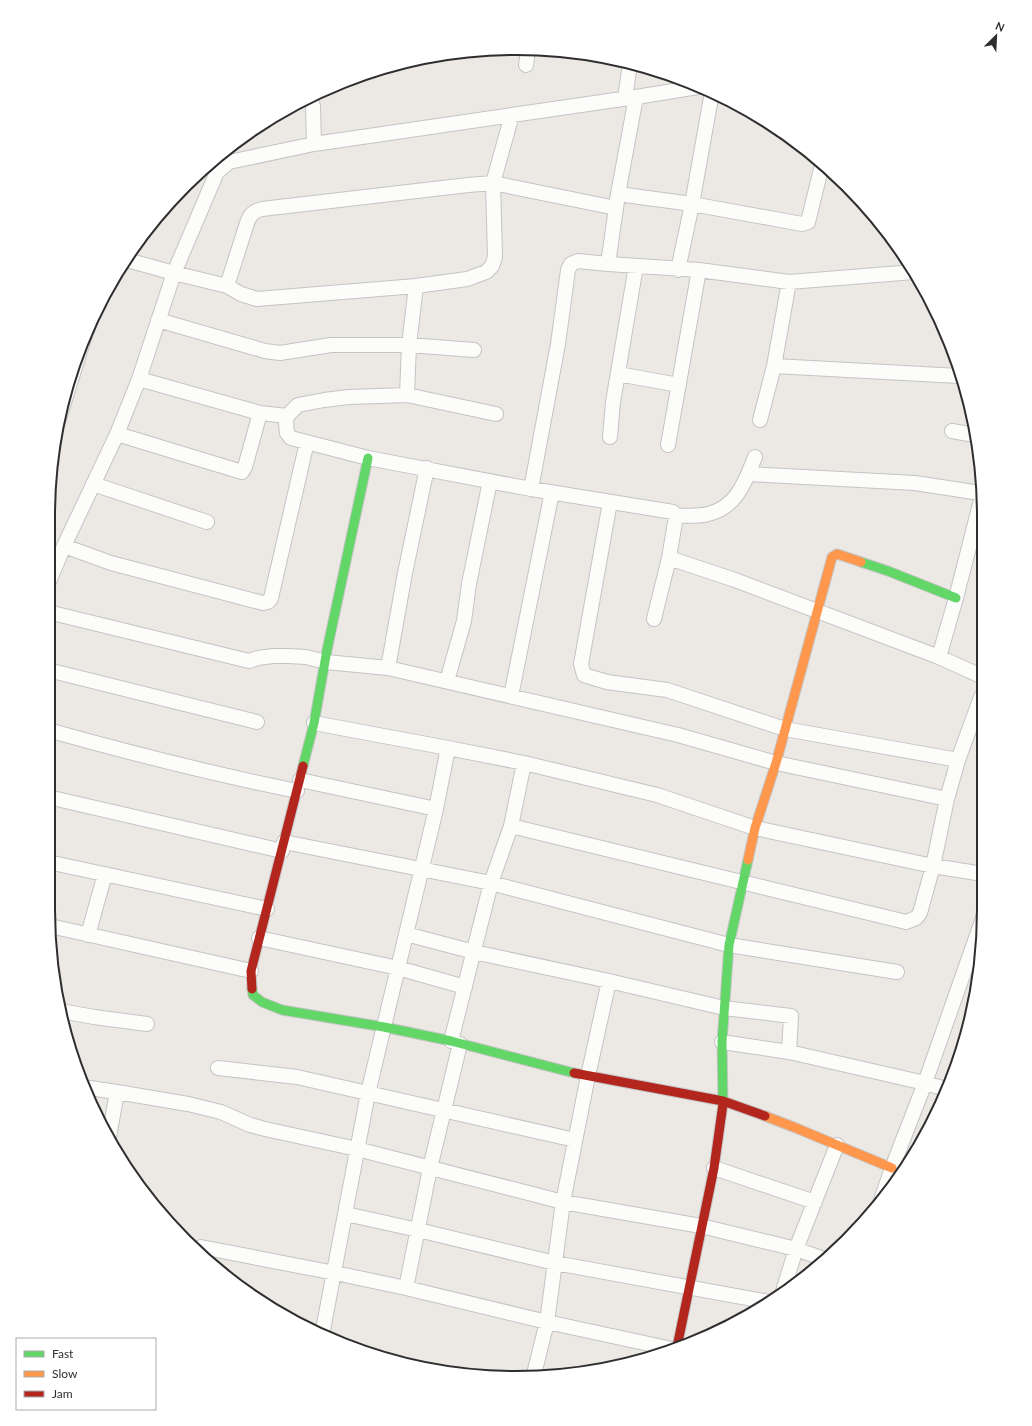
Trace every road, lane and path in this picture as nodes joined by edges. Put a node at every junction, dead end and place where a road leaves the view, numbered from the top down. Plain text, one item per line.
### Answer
1 (527, 55) edge
2 (526, 65) dead end
3 (630, 70) edge
4 (688, 89) edge
5 (631, 98) junction
6 (711, 99) edge
7 (312, 103) edge
8 (512, 115) junction
9 (314, 144) junction
10 (821, 170) edge
11 (493, 183) junction
12 (618, 194) junction
13 (692, 204) junction
14 (616, 208) junction
15 (132, 262) edge
16 (608, 264) junction
17 (636, 266) junction
18 (678, 270) junction
19 (699, 270) junction
20 (174, 273) junction
21 (907, 273) edge
22 (789, 282) junction
23 (227, 286) junction
24 (416, 286) junction
25 (158, 320) junction
26 (409, 345) junction
27 (474, 350) dead end
28 (774, 366) junction
29 (618, 374) junction
30 (955, 376) edge
31 (139, 379) junction
32 (679, 385) junction
33 (407, 395) junction
34 (260, 413) junction
35 (496, 414) dead end
36 (287, 416) junction
37 (760, 420) dead end
38 (952, 431) dead end
39 (117, 434) junction
40 (969, 434) edge
41 (610, 437) dead end
42 (306, 442) junction
43 (668, 444) dead end
44 (755, 457) dead end
45 (368, 458) junction
46 (427, 468) junction
47 (748, 474) junction
48 (490, 481) junction
49 (93, 484) junction
50 (530, 488) junction
51 (552, 492) junction
52 (976, 492) edge
53 (610, 502) junction
54 (676, 516) junction
55 (977, 516) edge
56 (207, 522) dead end
57 (64, 546) junction
58 (669, 558) junction
59 (55, 567) edge
60 (956, 598) junction
61 (817, 611) junction
62 (55, 614) edge
63 (654, 619) dead end
64 (939, 657) junction
65 (326, 662) junction
66 (388, 668) junction
67 (55, 672) edge
68 (977, 674) edge
69 (447, 681) junction
70 (511, 696) junction
71 (977, 710) edge
72 (258, 722) dead end
73 (314, 723) junction
74 (785, 729) junction
75 (55, 732) edge
76 (448, 748) junction
77 (958, 760) junction
78 (524, 763) junction
79 (776, 763) junction
80 (298, 785) junction
81 (55, 798) edge
82 (947, 799) junction
83 (436, 809) junction
84 (511, 826) junction
85 (755, 828) junction
86 (283, 847) junction
87 (55, 863) edge
88 (933, 866) junction
89 (421, 870) junction
90 (977, 873) edge
91 (105, 874) junction
92 (742, 882) junction
93 (491, 883) junction
94 (266, 909) junction
95 (56, 927) edge
96 (406, 934) junction
97 (88, 935) junction
98 (259, 938) junction
99 (976, 938) edge
100 (729, 945) junction
101 (474, 952) junction
102 (398, 968) junction
103 (251, 971) junction
104 (897, 972) dead end
105 (609, 981) junction
106 (465, 987) junction
107 (724, 1008) junction
108 (67, 1012) edge
109 (147, 1024) dead end
110 (384, 1027) junction
111 (455, 1042) junction
112 (722, 1042) junction
113 (789, 1052) junction
114 (218, 1068) dead end
115 (588, 1076) junction
116 (925, 1083) junction
117 (91, 1088) edge
118 (941, 1088) edge
119 (117, 1092) junction
120 (368, 1093) junction
121 (723, 1101) junction
122 (444, 1110) junction
123 (111, 1128) edge
124 (575, 1140) junction
125 (838, 1145) junction
126 (357, 1149) junction
127 (430, 1168) junction
128 (714, 1168) junction
129 (892, 1168) junction
130 (886, 1185) edge
131 (563, 1202) junction
132 (815, 1202) junction
133 (346, 1214) junction
134 (701, 1226) junction
135 (418, 1230) junction
136 (202, 1247) edge
137 (796, 1249) junction
138 (820, 1257) edge
139 (555, 1263) junction
140 (335, 1272) junction
141 (785, 1284) edge
142 (689, 1287) junction
143 (406, 1288) junction
144 (760, 1300) edge
145 (547, 1322) junction
146 (323, 1328) edge
147 (678, 1341) edge
148 (663, 1347) edge
149 (535, 1370) edge

1 - 2 street
3 - 5 street
4 - 5 street
5 - 8 street
5 - 12 street
6 - 13 street
7 - 9 street
8 - 9 street
8 - 11 street
9 - 20 street
10 - 13 street
11 - 14 street
11 - 23 street
11 - 24 street
12 - 13 street
12 - 14 street
13 - 18 street
14 - 16 street
15 - 20 street
16 - 17 street
16 - 50 street
17 - 18 street
17 - 29 street
18 - 19 street
19 - 22 street
19 - 32 street
20 - 23 street
20 - 25 street
21 - 22 street
22 - 28 street
23 - 24 street
24 - 26 street
25 - 26 street
25 - 31 street
26 - 27 street
26 - 33 street
28 - 30 street
28 - 37 street
29 - 32 street
29 - 41 street
31 - 34 street
31 - 39 street
32 - 43 street
33 - 35 street
33 - 36 street
34 - 36 street
34 - 39 street
36 - 42 street
38 - 40 street
39 - 49 street
42 - 45 street
42 - 57 street
44 - 47 street
45 - 46 street
45 - 65 street
46 - 48 street
46 - 66 street
47 - 52 street
47 - 54 street
48 - 50 street
48 - 69 street
49 - 56 street
49 - 57 street
50 - 51 street
51 - 53 street
51 - 70 street
53 - 54 street
53 - 74 street
54 - 58 street
55 - 60 street
57 - 59 street
58 - 61 street
58 - 63 street
60 - 61 street
60 - 64 street
61 - 64 street
61 - 74 street
62 - 65 street
64 - 68 street
65 - 66 street
65 - 73 street
66 - 69 street
67 - 72 street
69 - 70 street
70 - 79 street
71 - 77 street
73 - 76 street
73 - 80 street
74 - 77 street
74 - 79 street
75 - 80 street
76 - 78 street
76 - 83 street
77 - 82 street
78 - 84 street
78 - 85 street
79 - 82 street
79 - 85 street
80 - 83 street
80 - 86 street
81 - 86 street
82 - 88 street
83 - 89 street
84 - 92 street
84 - 93 street
85 - 88 street
85 - 92 street
86 - 89 street
86 - 94 street
87 - 91 street
88 - 90 street
88 - 92 street
89 - 93 street
89 - 96 street
91 - 94 street
91 - 97 street
92 - 100 street
93 - 100 street
93 - 101 street
94 - 98 street
95 - 97 street
96 - 101 street
96 - 102 street
97 - 103 street
98 - 102 street
98 - 103 street
99 - 116 street
100 - 104 street
100 - 107 street
101 - 105 street
101 - 106 street
102 - 106 street
102 - 110 street
103 - 110 street
105 - 107 street
105 - 115 street
106 - 111 street
107 - 112 street
107 - 113 street
108 - 109 street
110 - 111 street
110 - 120 street
111 - 115 street
111 - 122 street
112 - 113 street
112 - 121 street
113 - 116 street
114 - 120 street
115 - 121 street
115 - 124 street
116 - 118 street
116 - 129 street
117 - 119 street
119 - 123 street
119 - 126 street
120 - 122 street
120 - 126 street
121 - 125 street
121 - 128 street
122 - 124 street
122 - 127 street
124 - 131 street
125 - 129 street
125 - 132 street
126 - 127 street
126 - 133 street
127 - 131 street
127 - 135 street
128 - 132 street
128 - 134 street
129 - 130 street
131 - 134 street
131 - 139 street
132 - 137 street
133 - 135 street
133 - 140 street
134 - 137 street
134 - 142 street
135 - 139 street
135 - 143 street
136 - 140 street
137 - 138 street
137 - 141 street
139 - 142 street
139 - 145 street
140 - 143 street
140 - 146 street
142 - 144 street
142 - 147 street
143 - 145 street
145 - 148 street
145 - 149 street

